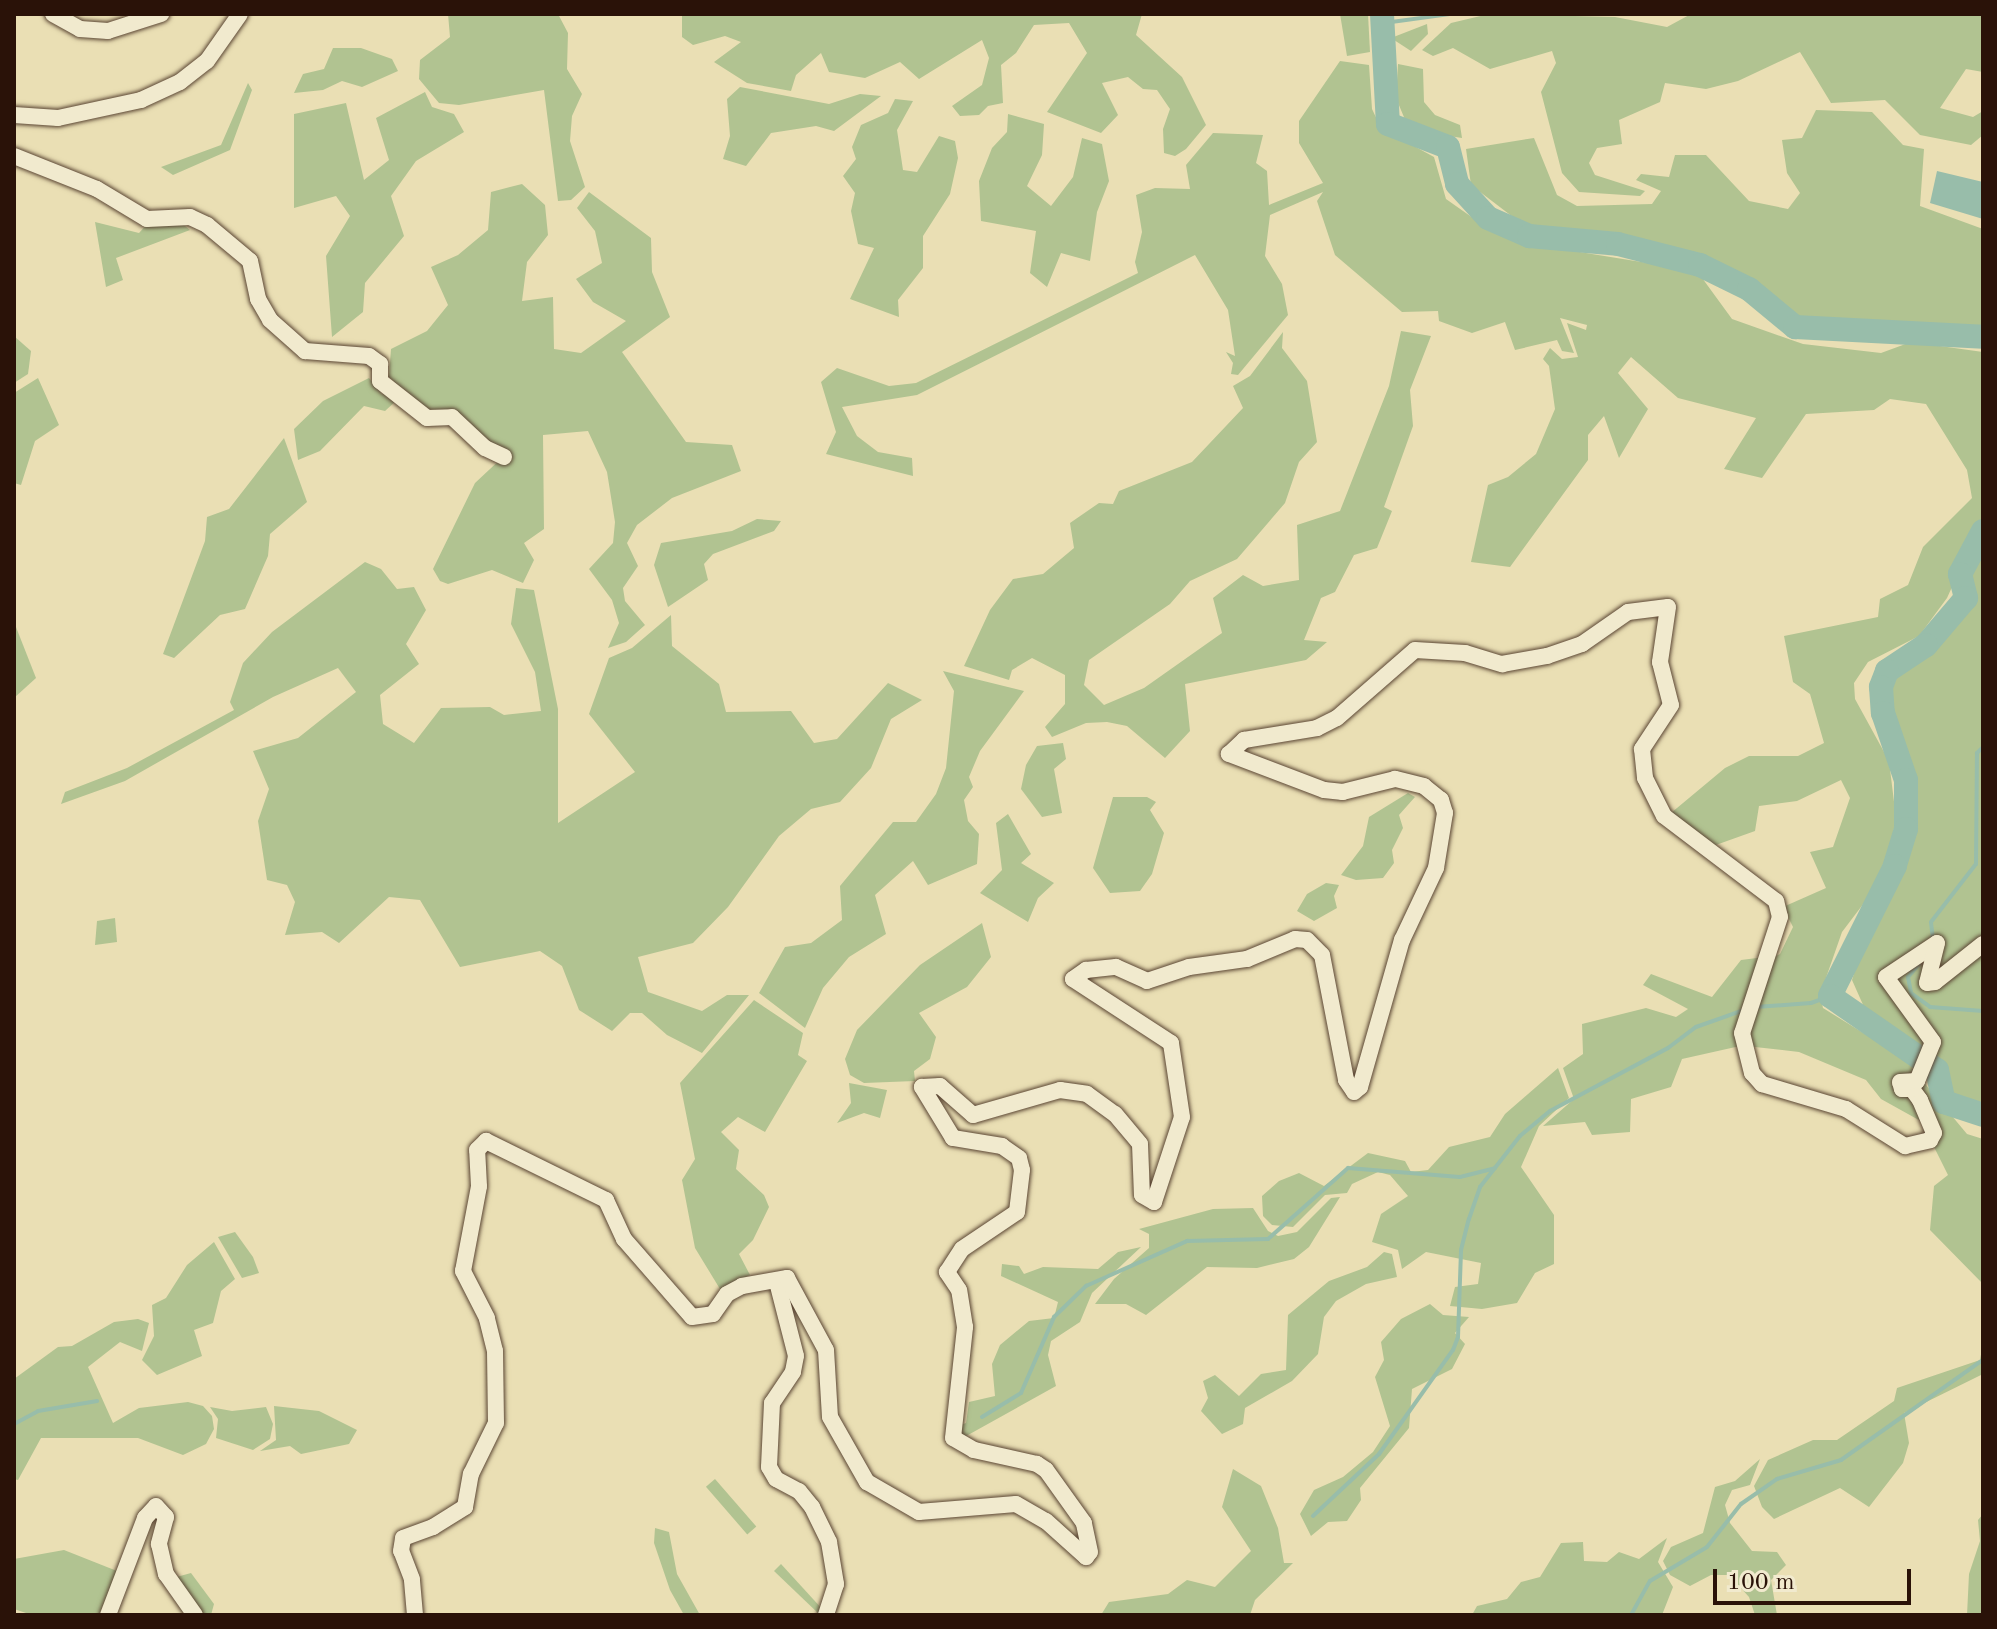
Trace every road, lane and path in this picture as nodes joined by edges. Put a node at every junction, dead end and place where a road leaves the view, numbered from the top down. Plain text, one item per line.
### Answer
1 (53, 14) edge
2 (161, 14) edge
3 (240, 14) edge
4 (14, 115) edge
5 (14, 156) edge
6 (504, 457) dead end
7 (1983, 944) edge
8 (773, 1277) junction
9 (108, 1615) edge
10 (195, 1615) edge
11 (415, 1615) edge
12 (826, 1615) edge

1 - 2 street
3 - 4 street
5 - 6 street
7 - 8 street
8 - 11 street
8 - 12 street
9 - 10 street

